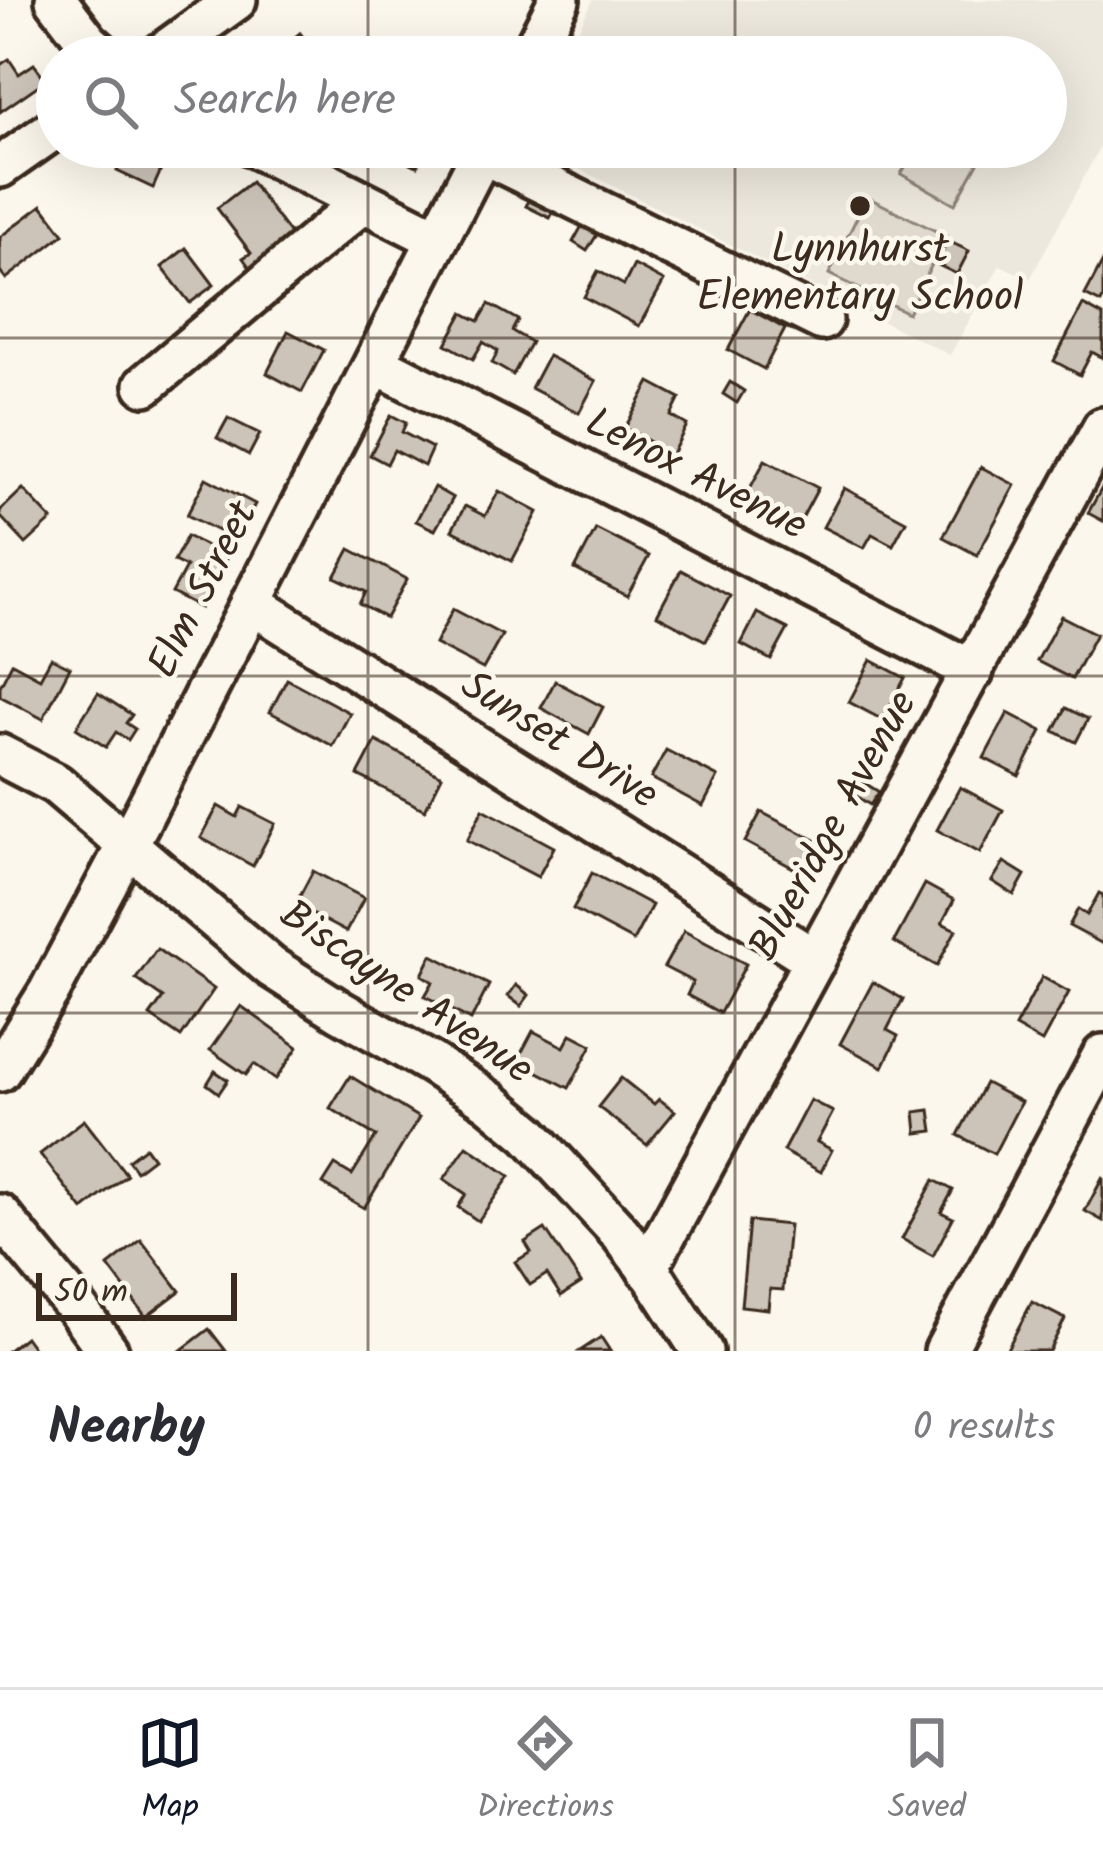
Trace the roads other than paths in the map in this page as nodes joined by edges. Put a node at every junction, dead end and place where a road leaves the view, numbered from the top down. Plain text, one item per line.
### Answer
1 (56, 0) edge
2 (236, 0) edge
3 (560, 0) edge
4 (83, 36) edge
5 (186, 36) edge
6 (541, 36) edge
7 (36, 142) edge
8 (0, 167) edge
9 (296, 168) edge
10 (474, 168) edge
11 (519, 168) edge
12 (363, 202) junction
13 (438, 239) junction
14 (822, 320) dead end
15 (375, 363) junction
16 (146, 385) dead end
17 (1103, 428) edge
18 (251, 603) junction
19 (973, 671) junction
20 (0, 755) edge
21 (128, 844) junction
22 (815, 960) junction
23 (1103, 1055) edge
24 (0, 1071) edge
25 (0, 1215) edge
26 (647, 1269) junction
27 (108, 1351) edge
28 (701, 1351) edge
29 (945, 1351) edge

1 - 4 street
2 - 5 street
3 - 6 street
7 - 8 street
9 - 12 street
10 - 13 street, Elm Street
11 - 14 street
12 - 13 street
12 - 16 street
13 - 15 street, Elm Street
15 - 18 street, Elm Street
15 - 19 street, Lenox Avenue
17 - 19 street, Blueridge Avenue
18 - 21 street, Elm Street
18 - 22 street, Sunset Drive
19 - 22 street, Blueridge Avenue
20 - 21 street, Biscayne Avenue
21 - 24 street, Elm Street
21 - 26 street, Biscayne Avenue
22 - 26 street, Blueridge Avenue
23 - 29 street
25 - 27 street
26 - 28 street, Biscayne Avenue

